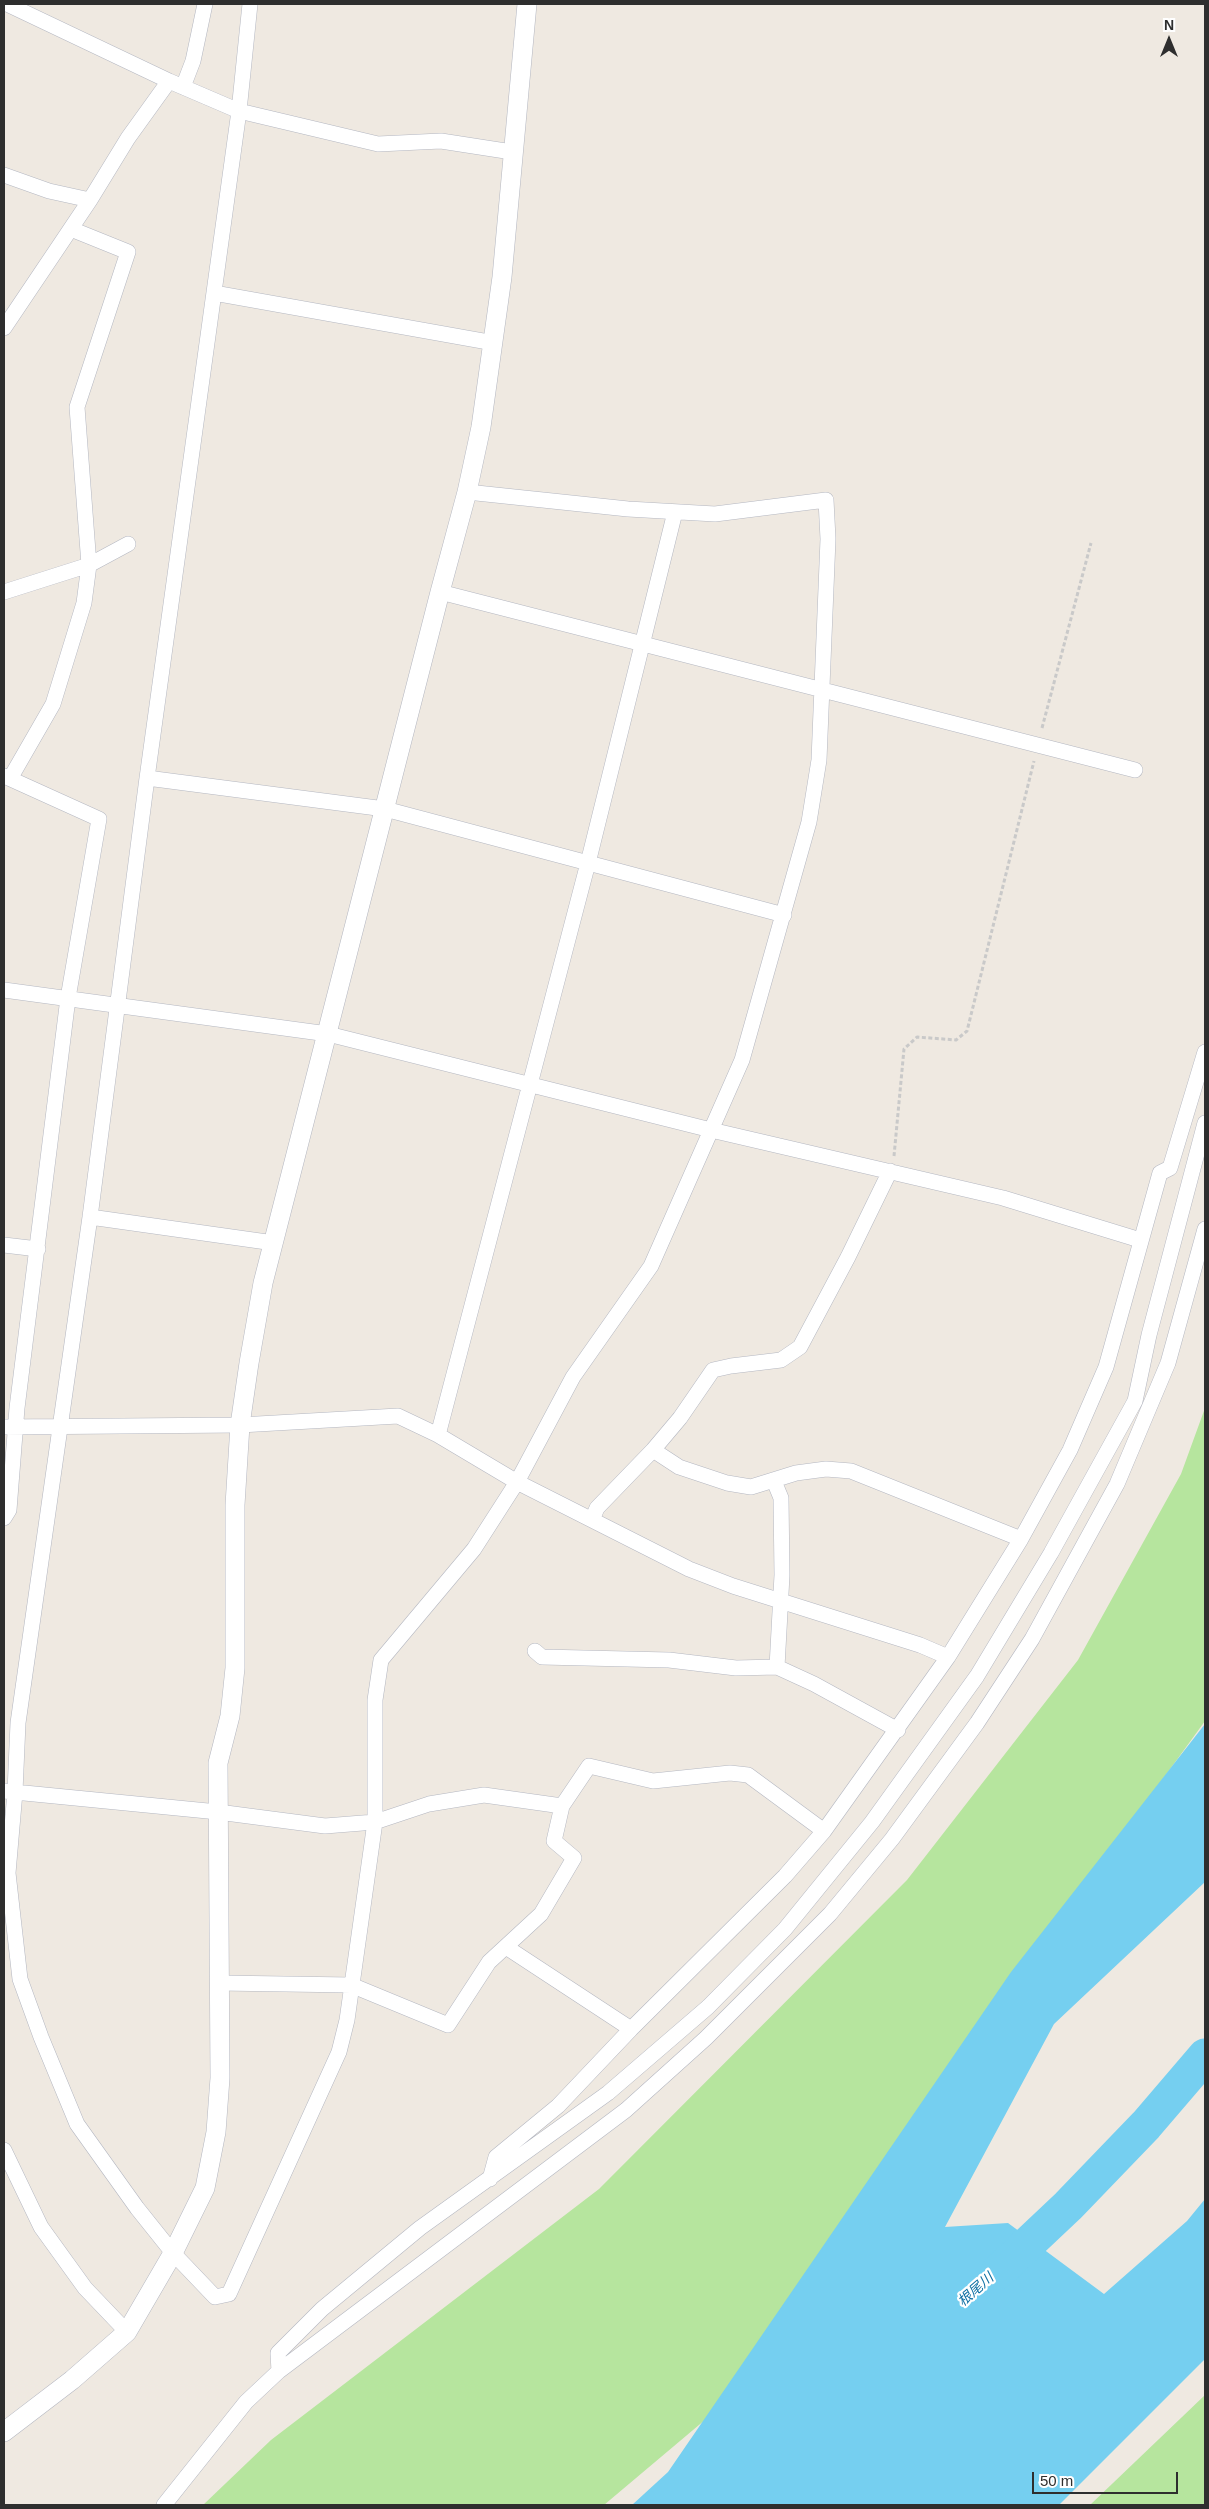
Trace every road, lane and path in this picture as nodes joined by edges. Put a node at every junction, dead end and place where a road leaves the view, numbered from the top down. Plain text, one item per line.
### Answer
1 (7, 4) edge
2 (204, 4) edge
3 (250, 4) edge
4 (527, 4) edge
5 (176, 84) junction
6 (239, 111) junction
7 (512, 152) junction
8 (4, 176) edge
9 (90, 200) junction
10 (71, 229) junction
11 (214, 293) junction
12 (4, 328) edge
13 (494, 342) junction
14 (467, 492) junction
15 (675, 512) junction
16 (1091, 543) dead end
17 (128, 544) dead end
18 (89, 565) junction
19 (4, 592) edge
20 (440, 592) junction
21 (644, 644) junction
22 (821, 689) junction
23 (1038, 746) junction
24 (1135, 770) dead end
25 (7, 777) edge
26 (147, 778) junction
27 (385, 809) junction
28 (588, 863) junction
29 (784, 915) junction
30 (4, 990) edge
31 (68, 998) junction
32 (116, 1005) junction
33 (328, 1034) junction
34 (1205, 1052) edge
35 (530, 1085) junction
36 (1205, 1123) edge
37 (712, 1130) junction
38 (890, 1171) junction
39 (90, 1218) junction
40 (1205, 1229) edge
41 (1140, 1240) junction
42 (274, 1242) junction
43 (4, 1245) edge
44 (38, 1249) junction
45 (240, 1425) junction
46 (10, 1427) edge
47 (60, 1427) junction
48 (438, 1435) junction
49 (653, 1450) junction
50 (517, 1482) junction
51 (774, 1482) junction
52 (4, 1518) edge
53 (592, 1520) junction
54 (1021, 1539) junction
55 (781, 1600) junction
56 (535, 1651) dead end
57 (948, 1657) junction
58 (777, 1667) junction
59 (898, 1730) junction
60 (10, 1792) edge
61 (562, 1806) junction
62 (218, 1812) junction
63 (375, 1822) junction
64 (824, 1831) junction
65 (506, 1947) junction
66 (219, 1983) junction
67 (351, 1985) junction
68 (631, 2029) junction
69 (4, 2150) edge
70 (490, 2179) junction
71 (173, 2253) junction
72 (126, 2332) junction
73 (279, 2371) junction
74 (4, 2432) edge
75 (164, 2505) edge

1 - 5 street
2 - 5 street
3 - 6 street
4 - 7 street
5 - 6 street
5 - 9 street
6 - 7 street
6 - 11 street
7 - 13 street
8 - 9 street
9 - 10 street
10 - 12 street
10 - 18 street
11 - 13 street
11 - 26 street
13 - 14 street
14 - 15 street
14 - 20 street
15 - 21 street
15 - 22 street
16 - 23 path
17 - 18 street
18 - 19 street
18 - 25 street
20 - 21 street
20 - 27 street
21 - 22 street
21 - 28 street
22 - 23 street
22 - 29 street
23 - 24 street
23 - 38 path
25 - 31 street
26 - 27 street
26 - 32 street
27 - 28 street
27 - 33 street
28 - 29 street
28 - 35 street
29 - 37 street
30 - 31 street
31 - 32 street
31 - 44 street
32 - 33 street
32 - 39 street
33 - 35 street
33 - 42 street
34 - 41 street
35 - 37 street
35 - 48 street
36 - 70 street
37 - 38 street
37 - 50 street
38 - 41 street
38 - 49 street
39 - 42 street
39 - 47 street
40 - 73 street
41 - 54 street
42 - 45 street
43 - 44 street
44 - 46 street
45 - 47 street
45 - 48 street
45 - 62 street
46 - 47 street
46 - 52 street
47 - 60 street
48 - 50 street
49 - 51 street
49 - 53 street
50 - 53 street
50 - 63 street
51 - 54 street
51 - 55 street
53 - 55 street
54 - 57 street
55 - 57 street
55 - 58 street
56 - 58 street
57 - 59 street
58 - 59 street
59 - 64 street
60 - 62 street
60 - 71 street
61 - 63 street
61 - 64 street
61 - 65 street
62 - 63 street
62 - 66 street
63 - 67 street
64 - 68 street
65 - 67 street
65 - 68 street
66 - 67 street
66 - 71 street
67 - 71 street
68 - 70 street
69 - 72 street
70 - 73 street
71 - 72 street
72 - 74 street
73 - 75 street

